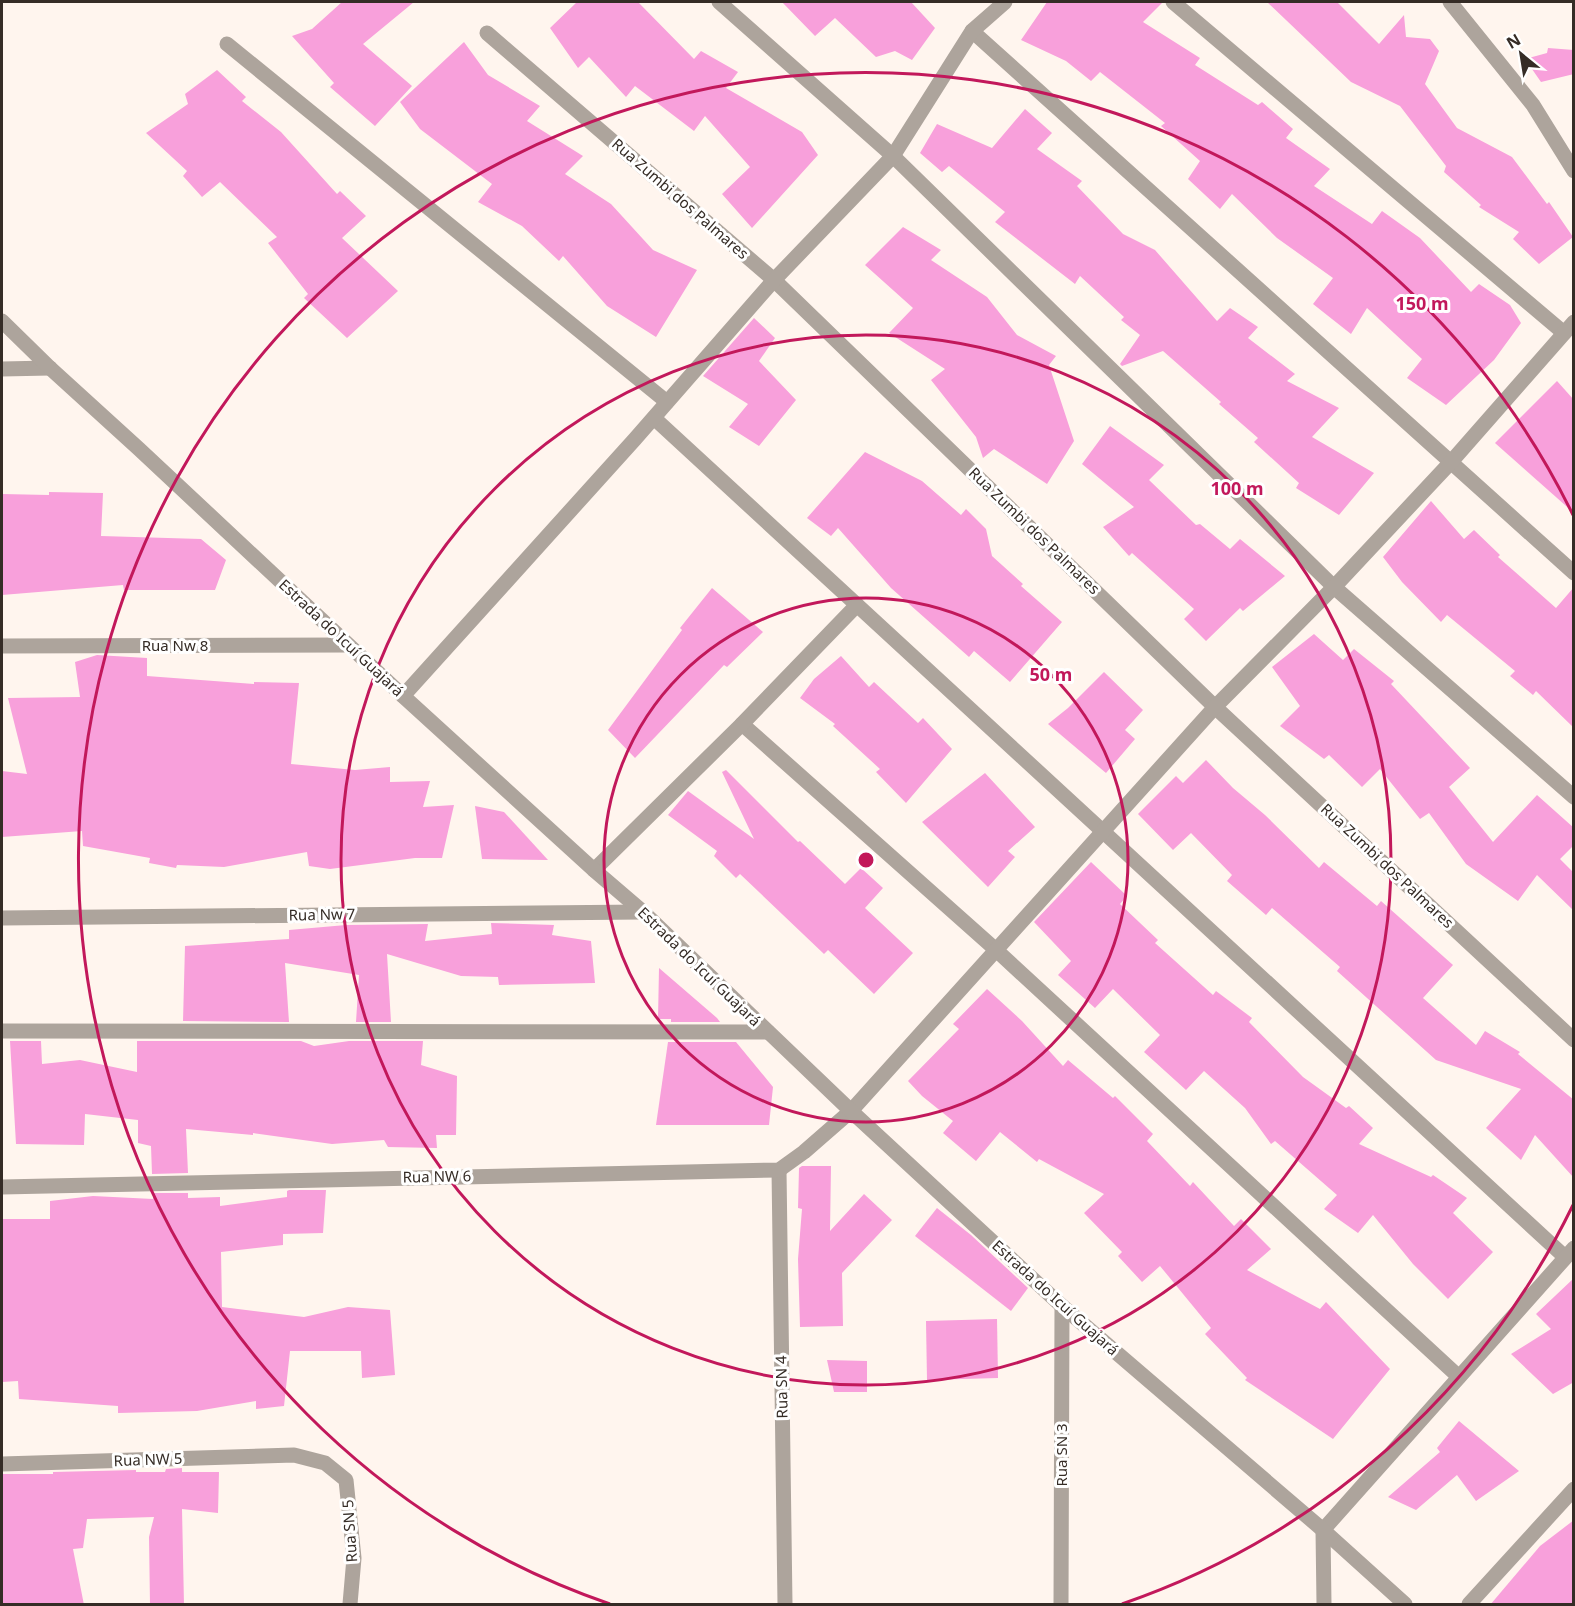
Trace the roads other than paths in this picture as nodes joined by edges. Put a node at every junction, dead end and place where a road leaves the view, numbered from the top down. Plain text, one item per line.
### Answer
1 (719, 2) edge
2 (1005, 2) edge
3 (1173, 2) edge
4 (1450, 2) edge
5 (972, 30) junction
6 (486, 33) dead end
7 (227, 44) dead end
8 (893, 156) junction
9 (1572, 165) edge
10 (774, 280) junction
11 (2, 321) edge
12 (1569, 327) edge
13 (2, 369) edge
14 (50, 369) junction
15 (668, 402) junction
16 (654, 418) junction
17 (1451, 462) junction
18 (1574, 573) edge
19 (1334, 587) junction
20 (857, 605) junction
21 (348, 645) junction
22 (2, 646) edge
23 (403, 696) junction
24 (1215, 706) junction
25 (742, 724) junction
26 (1574, 797) edge
27 (1103, 831) junction
28 (594, 870) junction
29 (643, 912) junction
30 (2, 918) edge
31 (995, 949) junction
32 (2, 1031) edge
33 (768, 1032) junction
34 (1574, 1040) edge
35 (851, 1111) junction
36 (779, 1170) junction
37 (2, 1187) edge
38 (1569, 1253) edge
39 (1062, 1306) junction
40 (1459, 1377) junction
41 (294, 1455) joint
42 (2, 1464) edge
43 (1574, 1490) edge
44 (1323, 1530) junction
45 (350, 1605) edge
46 (785, 1605) edge
47 (1061, 1605) edge
48 (1324, 1605) edge
49 (1405, 1605) edge
50 (1469, 1605) edge

1 - 8 street
2 - 5 street
3 - 12 street
4 - 9 street
5 - 8 street
5 - 17 street
6 - 10 street, Rua Zumbi dos Palmares
7 - 15 street
8 - 10 street
8 - 19 street
10 - 15 street
10 - 24 street, Rua Zumbi dos Palmares
11 - 14 street, Estrada do Icuí Guajará
12 - 17 street
13 - 14 street
14 - 21 street, Estrada do Icuí Guajará
15 - 16 street
16 - 20 street
16 - 23 street
17 - 18 street
17 - 19 street
19 - 24 street
19 - 26 street
20 - 25 street
20 - 27 street
21 - 22 street, Rua Nw 8
21 - 23 street, Estrada do Icuí Guajará
23 - 28 street, Estrada do Icuí Guajará
24 - 27 street
24 - 34 street, Rua Zumbi dos Palmares
25 - 28 street
25 - 31 street
27 - 31 street
27 - 38 street
28 - 29 street, Estrada do Icuí Guajará
29 - 30 street, Rua Nw 7
29 - 33 street, Estrada do Icuí Guajará
31 - 35 street
31 - 40 street
32 - 33 street
33 - 35 street, Estrada do Icuí Guajará
35 - 36 street
35 - 39 street, Estrada do Icuí Guajará
36 - 37 street, Rua NW 6
36 - 46 street, Rua SN 4
38 - 40 street
39 - 44 street, Estrada do Icuí Guajará
39 - 47 street, Rua SN 3
40 - 44 street
41 - 42 street, Rua NW 5
41 - 45 street, Rua SN 5
43 - 50 street
44 - 48 street
44 - 49 street, Estrada do Icuí Guajará

